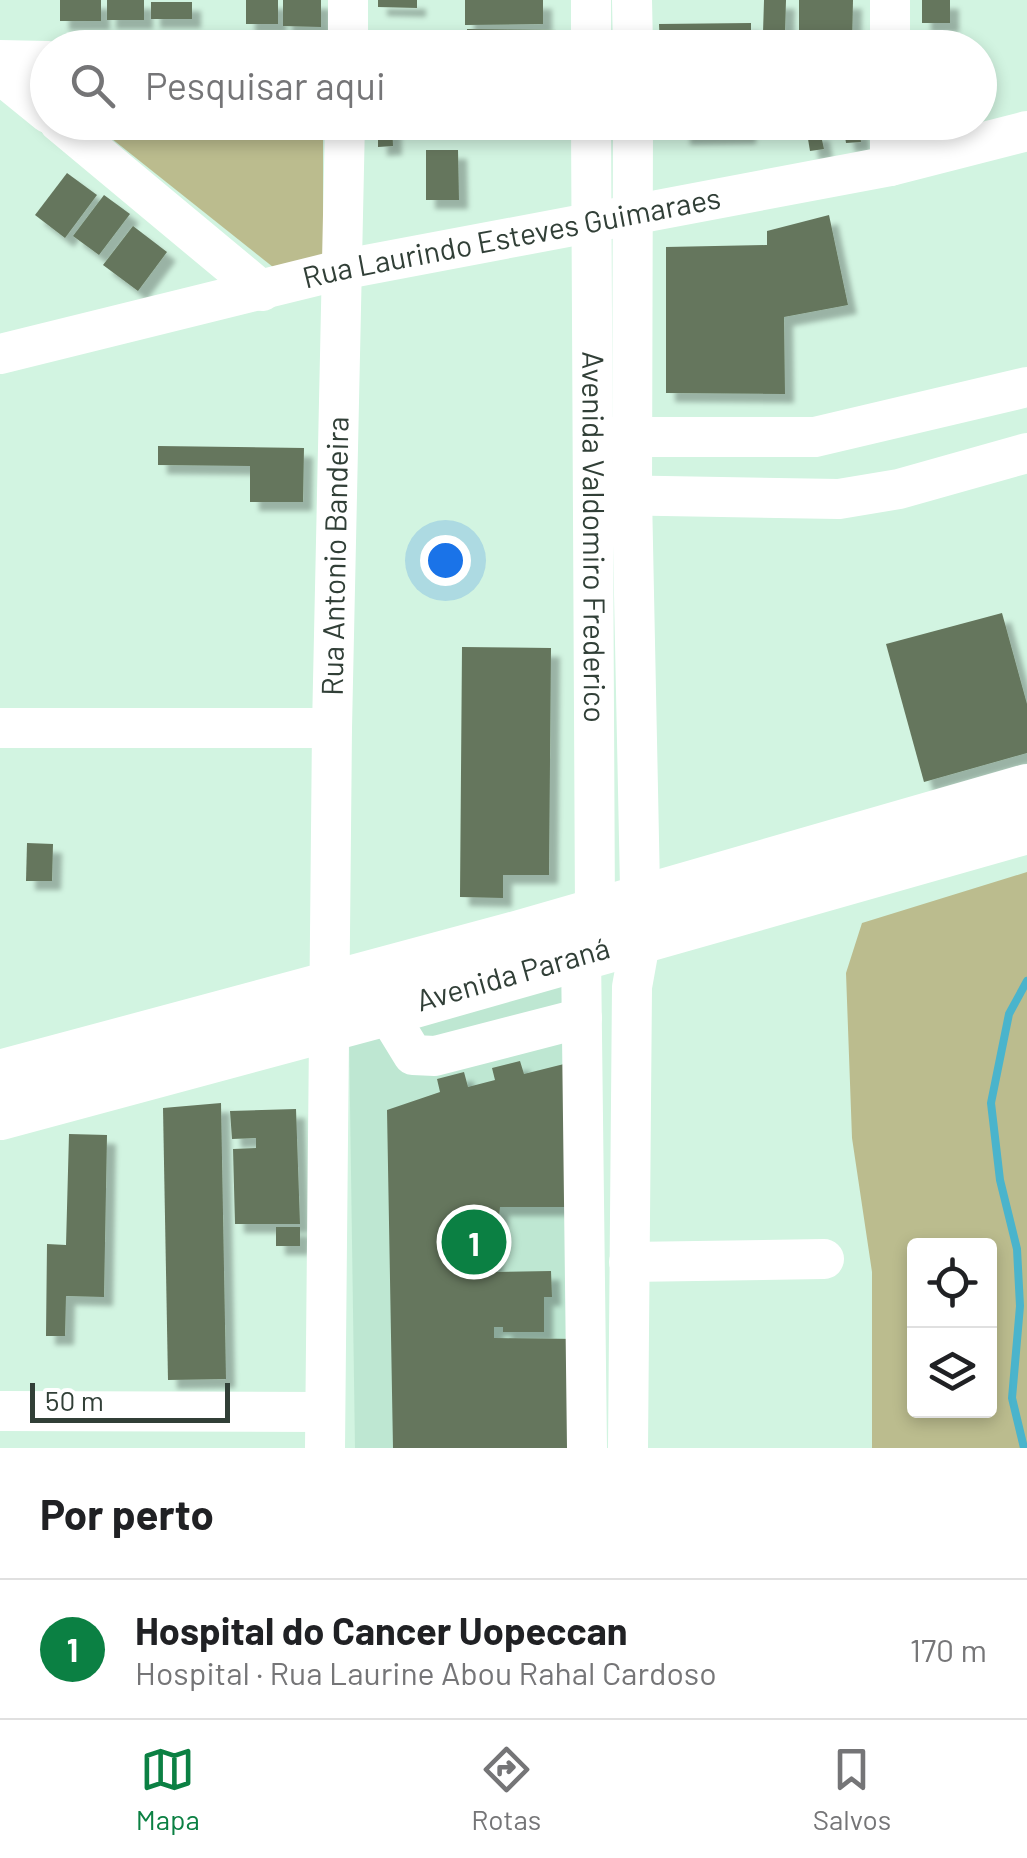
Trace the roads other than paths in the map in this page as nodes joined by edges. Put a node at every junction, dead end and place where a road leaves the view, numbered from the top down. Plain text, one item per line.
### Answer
1 (348, 0) edge
2 (591, 0) edge
3 (632, 0) edge
4 (890, 0) edge
5 (348, 30) edge
6 (591, 30) edge
7 (632, 30) edge
8 (890, 30) edge
9 (0, 60) edge
10 (30, 60) edge
11 (0, 74) edge
12 (30, 98) edge
13 (1027, 131) edge
14 (997, 139) edge
15 (81, 140) edge
16 (344, 140) edge
17 (591, 140) edge
18 (633, 140) edge
19 (890, 140) edge
20 (992, 140) edge
21 (890, 166) junction
22 (633, 218) junction
23 (591, 224) junction
24 (340, 270) junction
25 (262, 291) junction
26 (0, 354) edge
27 (1027, 387) edge
28 (613, 438) junction
29 (1027, 453) edge
30 (613, 495) junction
31 (0, 728) edge
32 (332, 728) junction
33 (1027, 790) edge
34 (1027, 829) edge
35 (615, 940) junction
36 (518, 954) junction
37 (330, 1005) junction
38 (386, 1011) junction
39 (582, 1018) junction
40 (0, 1075) edge
41 (0, 1115) edge
42 (824, 1259) dead end
43 (629, 1262) junction
44 (0, 1411) edge
45 (324, 1430) edge
46 (587, 1448) edge
47 (628, 1448) edge

1 - 5 street
2 - 6 street
3 - 7 street
4 - 8 street
9 - 10 street
11 - 12 street
13 - 14 street, Rua Laurindo Esteves Guimaraes
15 - 25 street
16 - 24 street, Rua Antonio Bandeira
17 - 23 street, Avenida Valdomiro Frederico
18 - 22 street, Avenida Valdomiro Frederico
19 - 21 street
20 - 21 street, Rua Laurindo Esteves Guimaraes
21 - 22 street, Rua Laurindo Esteves Guimaraes
22 - 23 street, Rua Laurindo Esteves Guimaraes
22 - 28 street, Avenida Valdomiro Frederico
23 - 24 street, Rua Laurindo Esteves Guimaraes
23 - 28 street, Avenida Valdomiro Frederico
24 - 25 street, Rua Laurindo Esteves Guimaraes
24 - 32 street, Rua Antonio Bandeira
25 - 26 street, Rua Laurindo Esteves Guimaraes
27 - 28 street
28 - 30 street, Avenida Valdomiro Frederico
29 - 30 street
30 - 35 street, Avenida Valdomiro Frederico
31 - 32 street
32 - 37 street, Rua Antonio Bandeira
33 - 35 main road, Avenida Paraná
34 - 35 main road, Avenida Paraná
35 - 36 main road, Avenida Paraná
35 - 39 street
35 - 43 street
36 - 37 main road, Avenida Paraná
36 - 38 main road, Avenida Paraná
37 - 38 main road, Avenida Paraná
37 - 40 main road, Avenida Paraná
37 - 41 main road, Avenida Paraná
37 - 45 street, Rua Antonio Bandeira
38 - 39 street
39 - 46 street
42 - 43 street
43 - 47 street
44 - 45 street

